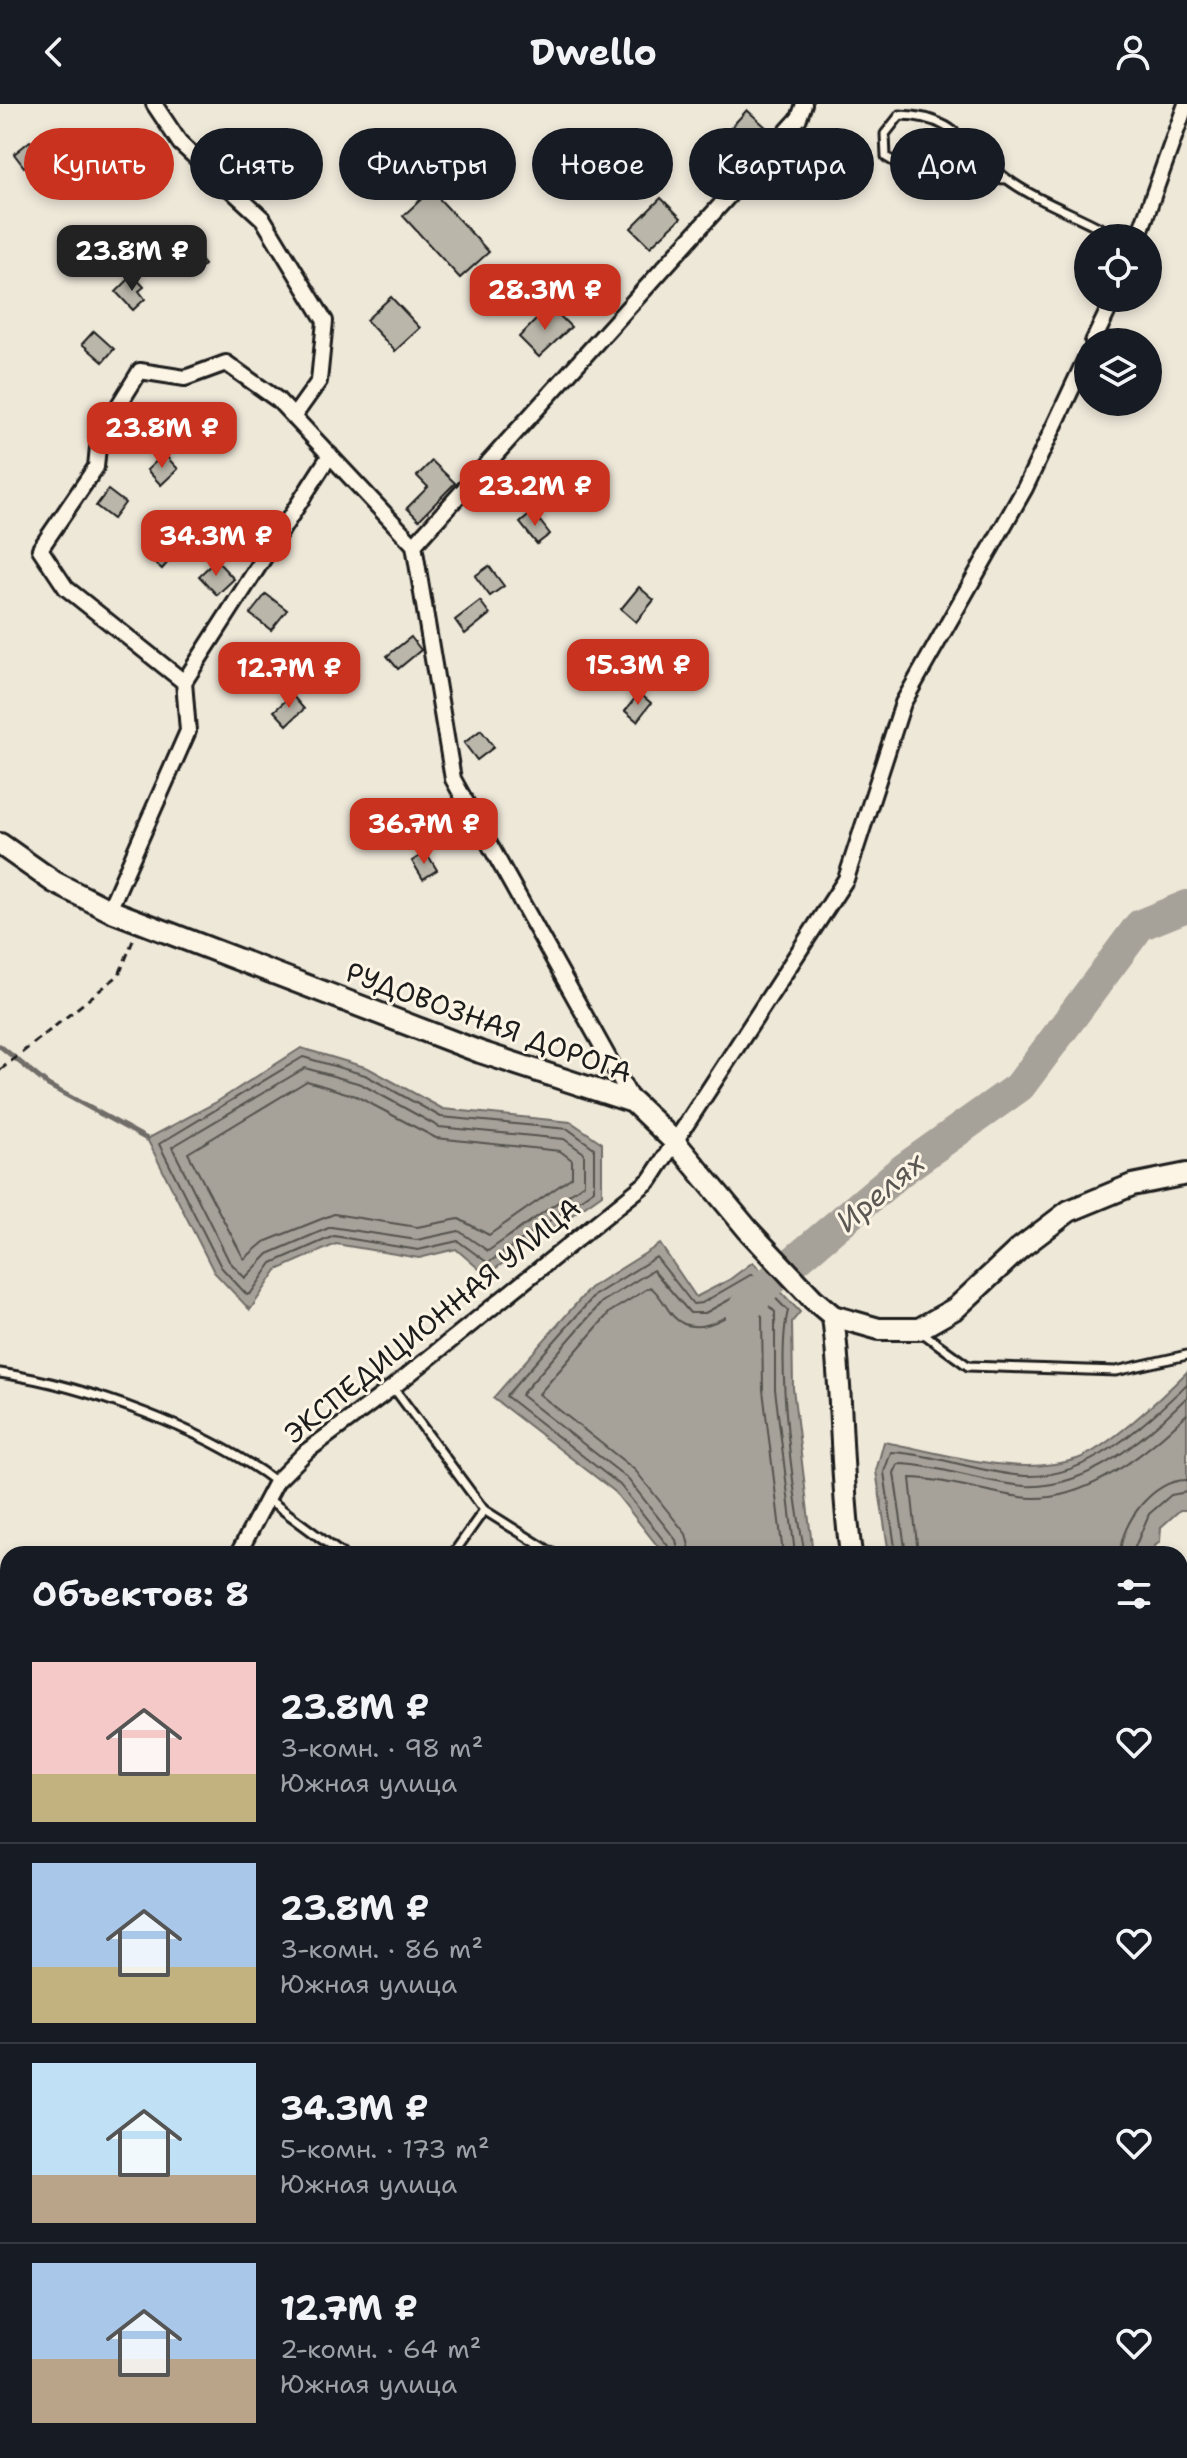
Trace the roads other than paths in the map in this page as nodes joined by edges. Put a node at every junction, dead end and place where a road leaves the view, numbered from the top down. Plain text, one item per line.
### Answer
1 (154, 104) edge
2 (804, 104) edge
3 (1186, 104) edge
4 (1007, 179) junction
5 (1092, 224) edge
6 (1143, 224) edge
7 (1074, 384) edge
8 (294, 416) junction
9 (330, 455) junction
10 (414, 545) junction
11 (184, 682) junction
12 (0, 844) edge
13 (109, 910) junction
14 (633, 1102) junction
15 (675, 1142) junction
16 (1187, 1174) edge
17 (833, 1316) junction
18 (919, 1329) junction
19 (1187, 1355) edge
20 (0, 1373) edge
21 (393, 1387) junction
22 (276, 1482) junction
23 (266, 1498) junction
24 (484, 1510) junction
25 (242, 1546) edge
26 (331, 1546) edge
27 (459, 1546) edge
28 (541, 1546) edge
29 (850, 1546) edge

1 - 8 street
2 - 10 street
3 - 6 street
4 - 4 lane
4 - 5 lane
7 - 15 street, ЭКСПЕДИЦИОННАЯ УЛИЦА
8 - 9 street
8 - 11 street
9 - 10 street
9 - 11 street
10 - 14 street
11 - 13 street
12 - 13 street, РУДОВОЗНАЯ ДОРОГА
13 - 14 street, РУДОВОЗНАЯ ДОРОГА
14 - 15 street, РУДОВОЗНАЯ ДОРОГА
15 - 17 street, РУДОВОЗНАЯ ДОРОГА
15 - 21 street, ЭКСПЕДИЦИОННАЯ УЛИЦА
16 - 18 street, РУДОВОЗНАЯ ДОРОГА
17 - 18 street, РУДОВОЗНАЯ ДОРОГА
17 - 29 street
18 - 19 lane
20 - 22 lane
21 - 22 street, ЭКСПЕДИЦИОННАЯ УЛИЦА
21 - 24 lane
22 - 23 street, ЭКСПЕДИЦИОННАЯ УЛИЦА
23 - 25 street, ЭКСПЕДИЦИОННАЯ УЛИЦА
23 - 26 lane
24 - 27 lane
24 - 28 lane

